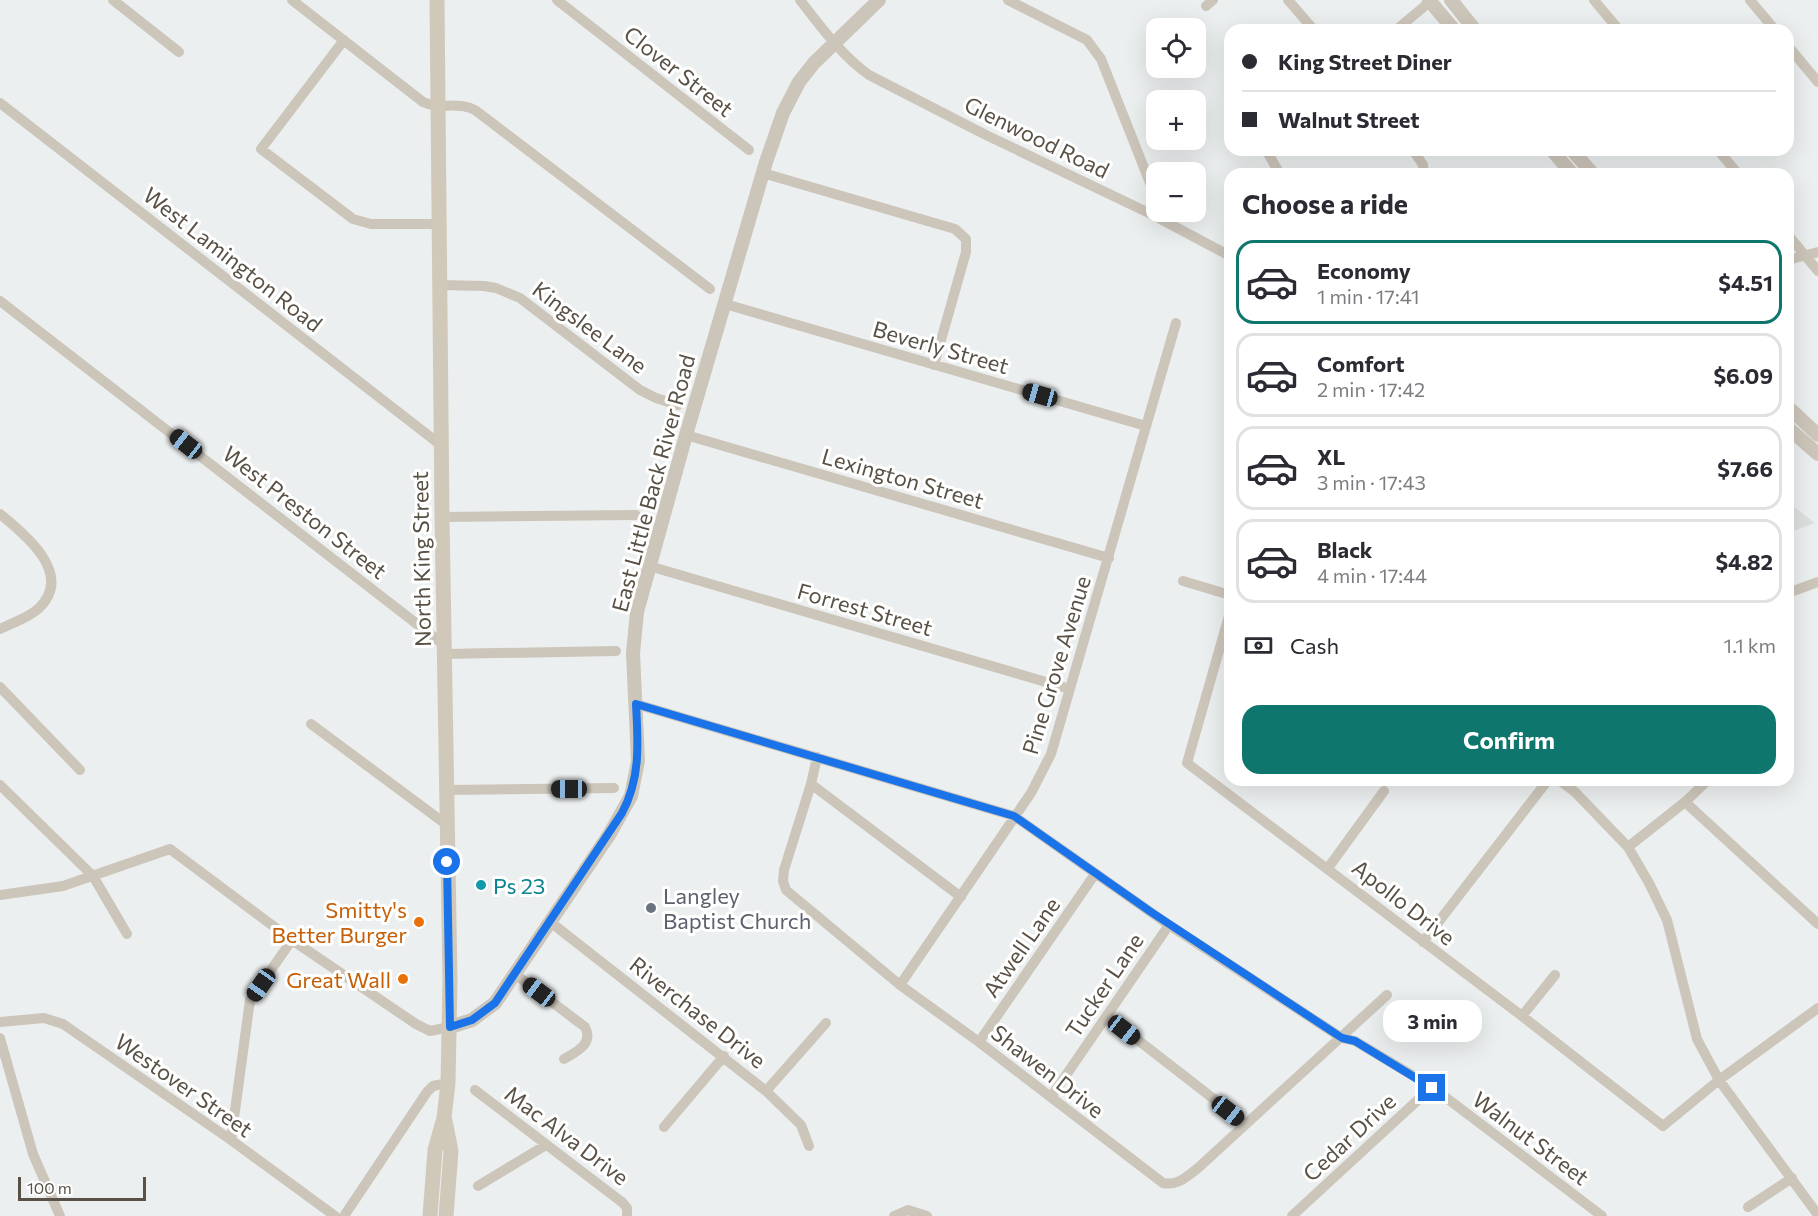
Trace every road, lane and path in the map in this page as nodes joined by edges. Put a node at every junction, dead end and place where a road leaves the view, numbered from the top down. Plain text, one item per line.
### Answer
1 (113, 0) edge
2 (291, 0) edge
3 (437, 0) edge
4 (557, 0) edge
5 (800, 0) edge
6 (879, 0) edge
7 (1008, 0) edge
8 (1288, 0) edge
9 (1431, 0) edge
10 (1451, 0) edge
11 (1594, 0) edge
12 (1750, 0) edge
13 (1309, 24) edge
14 (1403, 24) edge
15 (1449, 24) edge
16 (1471, 24) edge
17 (1614, 24) edge
18 (1770, 24) edge
19 (344, 40) junction
20 (834, 43) junction
21 (180, 52) dead end
22 (1794, 53) edge
23 (1818, 82) edge
24 (0, 103) edge
25 (438, 105) junction
26 (749, 150) dead end
27 (1557, 156) edge
28 (1577, 156) edge
29 (1723, 156) edge
30 (1567, 168) edge
31 (1588, 168) edge
32 (1733, 168) edge
33 (764, 173) junction
34 (1146, 173) edge
35 (1146, 212) edge
36 (1166, 222) edge
37 (440, 224) junction
38 (1794, 242) edge
39 (1818, 252) edge
40 (1224, 253) edge
41 (1805, 255) junction
42 (1794, 258) edge
43 (1818, 271) edge
44 (441, 285) junction
45 (710, 289) dead end
46 (0, 301) edge
47 (725, 304) junction
48 (1176, 323) dead end
49 (934, 365) junction
50 (678, 405) dead end
51 (1794, 413) edge
52 (1146, 426) junction
53 (1794, 433) edge
54 (686, 435) junction
55 (1818, 435) edge
56 (442, 446) junction
57 (1818, 454) edge
58 (0, 514) edge
59 (636, 515) dead end
60 (442, 517) junction
61 (1109, 558) junction
62 (649, 566) junction
63 (1183, 581) dead end
64 (1818, 582) edge
65 (1794, 591) edge
66 (1224, 593) edge
67 (0, 629) edge
68 (1224, 634) edge
69 (444, 649) junction
70 (616, 651) dead end
71 (1219, 652) junction
72 (1224, 655) edge
73 (0, 687) edge
74 (1070, 689) junction
75 (636, 704) junction
76 (311, 723) dead end
77 (817, 757) junction
78 (80, 770) dead end
79 (811, 784) junction
80 (0, 785) edge
81 (1543, 786) edge
82 (1567, 786) edge
83 (1702, 786) edge
84 (614, 788) dead end
85 (446, 790) junction
86 (1384, 791) dead end
87 (1685, 802) junction
88 (1014, 816) junction
89 (447, 825) junction
90 (1628, 847) junction
91 (1328, 868) junction
92 (1095, 874) junction
93 (93, 876) junction
94 (0, 896) edge
95 (960, 897) junction
96 (549, 921) junction
97 (1818, 924) edge
98 (1169, 925) junction
99 (127, 934) dead end
100 (292, 940) junction
101 (1423, 942) junction
102 (515, 974) junction
103 (1555, 975) dead end
104 (900, 985) junction
105 (1387, 995) dead end
106 (1818, 1008) edge
107 (1107, 1017) junction
108 (1522, 1017) junction
109 (0, 1022) edge
110 (826, 1023) dead end
111 (450, 1027) junction
112 (0, 1038) edge
113 (1342, 1038) junction
114 (979, 1042) junction
115 (724, 1056) junction
116 (564, 1059) dead end
117 (1719, 1080) junction
118 (448, 1083) junction
119 (1432, 1088) junction
120 (475, 1090) dead end
121 (766, 1091) junction
122 (1051, 1097) junction
123 (444, 1118) junction
124 (1245, 1124) junction
125 (664, 1127) dead end
126 (231, 1140) junction
127 (546, 1145) junction
128 (809, 1146) dead end
129 (1792, 1178) junction
130 (478, 1186) dead end
131 (1748, 1207) dead end
132 (1818, 1215) edge
133 (60, 1216) edge
134 (335, 1216) edge
135 (345, 1216) edge
136 (430, 1216) edge
137 (446, 1216) edge
138 (627, 1216) edge
139 (894, 1216) edge
140 (927, 1216) edge
141 (1292, 1216) edge
142 (1602, 1216) edge

1 - 21 street
2 - 19 street
3 - 25 main road, North King Street
4 - 26 street, Clover Street
5 - 20 street, Glenwood Road
6 - 20 street, East Little Back River Road
7 - 34 street
8 - 13 street
9 - 14 street
9 - 15 street
10 - 16 street
11 - 17 street
12 - 18 street
19 - 25 street
19 - 37 street
20 - 33 street, East Little Back River Road
20 - 35 street, Glenwood Road
22 - 23 street
24 - 56 street, West Lamington Road
25 - 37 main road, North King Street
25 - 45 street
27 - 30 street
28 - 31 street
29 - 32 street
33 - 47 street, East Little Back River Road
33 - 49 street
36 - 40 street, Glenwood Road
37 - 44 main road, North King Street
38 - 41 street
39 - 41 street
41 - 42 street
41 - 43 street
44 - 50 street, Kingslee Lane
44 - 56 main road, North King Street
46 - 69 street, West Preston Street
47 - 49 street, Beverly Street
47 - 54 street, East Little Back River Road
48 - 52 street, Pine Grove Avenue
49 - 52 street, Beverly Street
51 - 55 street
52 - 61 street, Pine Grove Avenue
53 - 57 street
54 - 61 street, Lexington Street
54 - 62 street, East Little Back River Road
56 - 60 main road, North King Street
58 - 67 street
59 - 60 street
60 - 69 main road, North King Street
61 - 74 street, Pine Grove Avenue
62 - 74 street, Forrest Street
62 - 75 street, East Little Back River Road
63 - 66 street
64 - 65 street
68 - 71 street, Apollo Drive
69 - 70 street
69 - 85 main road, North King Street
71 - 72 street
71 - 91 street, Apollo Drive
73 - 78 street
74 - 88 street, Pine Grove Avenue
75 - 77 street, Walnut Street
75 - 96 street, East Little Back River Road
76 - 89 street
77 - 79 street, Shawen Drive
77 - 88 street, Walnut Street
79 - 95 street
79 - 104 street, Shawen Drive
80 - 93 street
81 - 101 street
82 - 90 street
83 - 87 street
84 - 85 street
85 - 89 main road, North King Street
86 - 91 street
87 - 90 street
87 - 97 street
88 - 92 street, Walnut Street
88 - 95 street, Pine Grove Avenue
89 - 111 main road, North King Street
90 - 117 street
91 - 101 street, Apollo Drive
92 - 98 street, Walnut Street
92 - 114 street, Atwell Lane
93 - 94 street
93 - 99 street
93 - 100 street
95 - 104 street, Pine Grove Avenue
96 - 102 street, East Little Back River Road
96 - 115 street, Riverchase Drive
98 - 107 street, Tucker Lane
98 - 113 street, Walnut Street
100 - 111 street
100 - 126 street
101 - 108 street, Apollo Drive
102 - 111 street, East Little Back River Road
102 - 116 street
103 - 108 street
104 - 114 street, Shawen Drive
105 - 113 street, Shawen Drive
106 - 117 street
107 - 122 street, Tucker Lane
107 - 124 street
108 - 117 street, Apollo Drive
109 - 126 street, Westover Street
110 - 121 street
111 - 118 main road, North King Street
112 - 133 street
113 - 119 street, Walnut Street
113 - 124 street, Shawen Drive
114 - 122 street, Shawen Drive
115 - 121 street, Riverchase Drive
115 - 125 street
117 - 129 street
118 - 123 main road, North King Street
118 - 135 street
119 - 141 street, Cedar Drive
119 - 142 street, Walnut Street
120 - 127 street, Mac Alva Drive
121 - 128 street, Riverchase Drive
122 - 124 street, Shawen Drive
123 - 136 main road, North King Street
123 - 137 main road, North King Street
126 - 134 street, Westover Street
127 - 130 street
127 - 138 street, Mac Alva Drive
129 - 131 street
129 - 132 street
139 - 140 street

